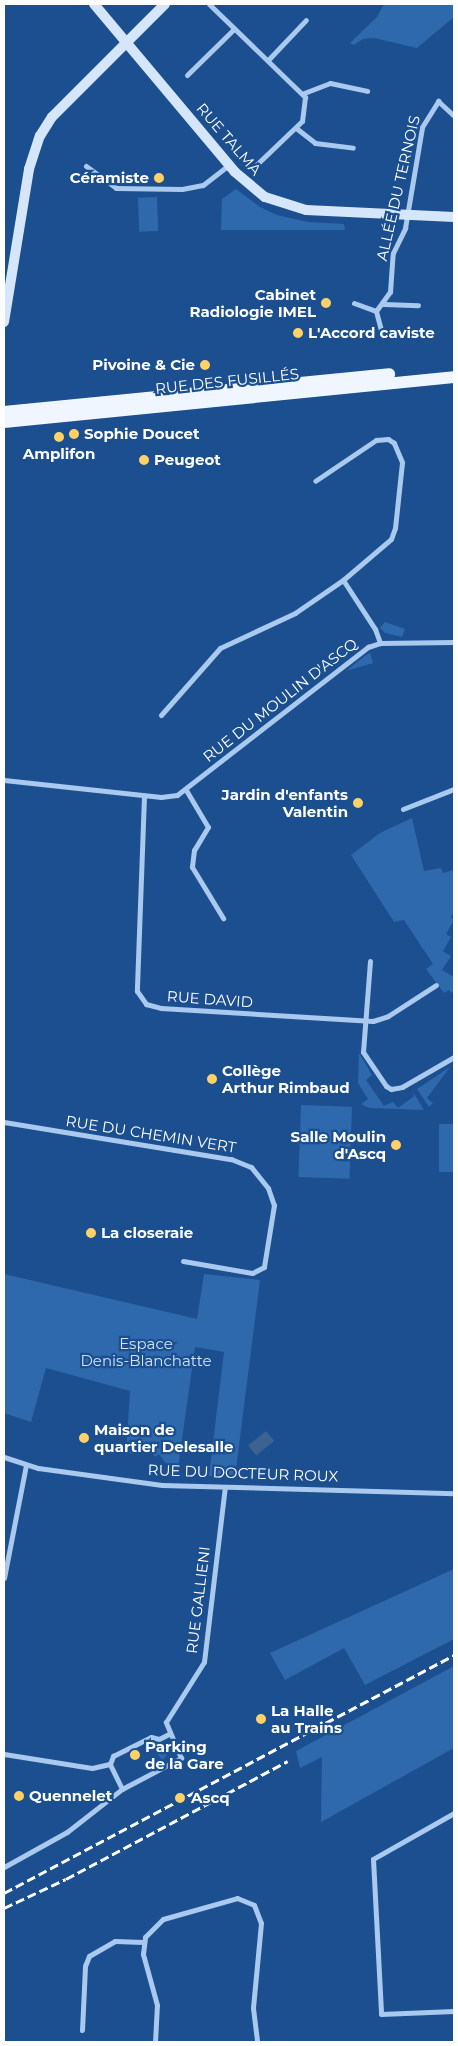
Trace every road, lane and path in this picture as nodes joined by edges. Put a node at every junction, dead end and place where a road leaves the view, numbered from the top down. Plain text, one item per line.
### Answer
1 (94, 4) edge
2 (165, 4) edge
3 (209, 4) edge
4 (306, 20) dead end
5 (234, 30) junction
6 (128, 41) junction
7 (268, 60) junction
8 (187, 76) dead end
9 (367, 91) dead end
10 (304, 94) junction
11 (454, 116) edge
12 (296, 128) junction
13 (353, 148) dead end
14 (229, 165) junction
15 (86, 166) dead end
16 (255, 166) dead end
17 (407, 215) junction
18 (454, 217) edge
19 (354, 303) dead end
20 (384, 304) junction
21 (418, 305) dead end
22 (376, 311) junction
23 (4, 322) edge
24 (381, 330) dead end
25 (454, 369) edge
26 (454, 377) edge
27 (4, 412) edge
28 (4, 422) edge
29 (315, 481) dead end
30 (343, 580) junction
31 (380, 642) junction
32 (454, 642) edge
33 (161, 715) dead end
34 (4, 780) edge
35 (454, 789) edge
36 (186, 790) junction
37 (144, 796) junction
38 (402, 809) dead end
39 (222, 918) dead end
40 (370, 961) dead end
41 (436, 985) dead end
42 (365, 1021) junction
43 (454, 1057) edge
44 (4, 1122) edge
45 (183, 1261) dead end
46 (4, 1457) edge
47 (26, 1465) junction
48 (225, 1487) junction
49 (454, 1493) edge
50 (4, 1578) edge
51 (169, 1734) junction
52 (4, 1754) edge
53 (110, 1764) junction
54 (122, 1789) junction
55 (454, 1813) edge
56 (4, 1867) edge
57 (143, 1942) junction
58 (454, 2011) edge
59 (82, 2030) dead end
60 (156, 2042) edge
61 (257, 2042) edge

1 - 6 street, RUE TALMA
2 - 6 street
3 - 5 street
4 - 7 street
5 - 7 street
5 - 8 street
6 - 14 street, RUE TALMA
6 - 23 street
7 - 10 street
9 - 10 street
10 - 12 street
11 - 17 street, ALLÉE DU TERNOIS
12 - 13 street
12 - 16 street
14 - 15 street
14 - 17 street, RUE TALMA
17 - 18 street, RUE TALMA
17 - 20 street, ALLÉE DU TERNOIS
19 - 22 street
20 - 21 street
20 - 22 street
22 - 24 street
25 - 27 main road, RUE DES FUSILLÉS
26 - 28 main road, RUE DES FUSILLÉS
29 - 30 street
30 - 31 street
30 - 33 street
31 - 32 street, RUE DU MOULIN D'ASCQ
31 - 36 street, RUE DU MOULIN D'ASCQ
34 - 37 street, RUE DU MOULIN D'ASCQ
35 - 38 street
36 - 37 street, RUE DU MOULIN D'ASCQ
36 - 39 street
37 - 42 street, RUE DAVID
40 - 42 street
41 - 42 street, RUE DAVID
42 - 43 street
44 - 45 street, RUE DU CHEMIN VERT
46 - 47 street, RUE DU DOCTEUR ROUX
47 - 48 street, RUE DU DOCTEUR ROUX
47 - 50 street
48 - 49 street, RUE DU DOCTEUR ROUX
48 - 51 street, RUE GALLIENI
51 - 53 street
51 - 54 street
52 - 53 street
53 - 54 street
54 - 56 street
55 - 58 street
57 - 59 street
57 - 60 street
57 - 61 street

